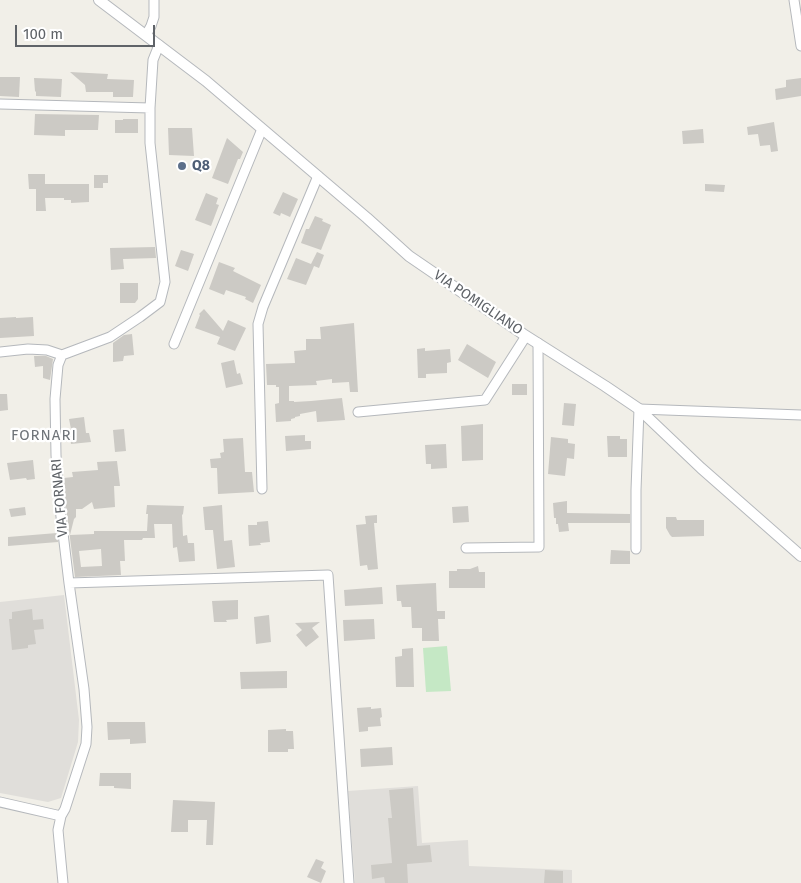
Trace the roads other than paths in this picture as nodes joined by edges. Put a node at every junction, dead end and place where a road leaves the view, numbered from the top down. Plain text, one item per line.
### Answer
1 (99, 0) edge
2 (154, 0) edge
3 (794, 0) edge
4 (146, 35) junction
5 (159, 46) junction
6 (801, 46) edge
7 (0, 104) edge
8 (150, 108) junction
9 (262, 129) junction
10 (318, 176) junction
11 (526, 336) junction
12 (538, 343) junction
13 (174, 344) dead end
14 (0, 352) edge
15 (62, 355) junction
16 (639, 410) junction
17 (358, 412) dead end
18 (801, 415) edge
19 (262, 489) dead end
20 (466, 548) dead end
21 (636, 549) dead end
22 (801, 556) edge
23 (69, 583) junction
24 (0, 802) edge
25 (61, 816) junction
26 (63, 883) edge
27 (349, 883) edge

1 - 4 street, VIA POMIGLIANO
2 - 4 street
3 - 6 street
4 - 5 street, VIA POMIGLIANO
5 - 8 street
5 - 9 street, VIA POMIGLIANO
7 - 8 street
8 - 15 street
9 - 10 street, VIA POMIGLIANO
9 - 13 street
10 - 11 street, VIA POMIGLIANO
10 - 19 street
11 - 12 street, VIA POMIGLIANO
11 - 17 street
12 - 16 street, VIA POMIGLIANO
12 - 20 street
14 - 15 street
15 - 23 street, VIA FORNARI
16 - 18 street
16 - 21 street
16 - 22 street, VIA POMIGLIANO
23 - 25 street, VIA FORNARI
23 - 27 street
24 - 25 street
25 - 26 street, VIA FORNARI

